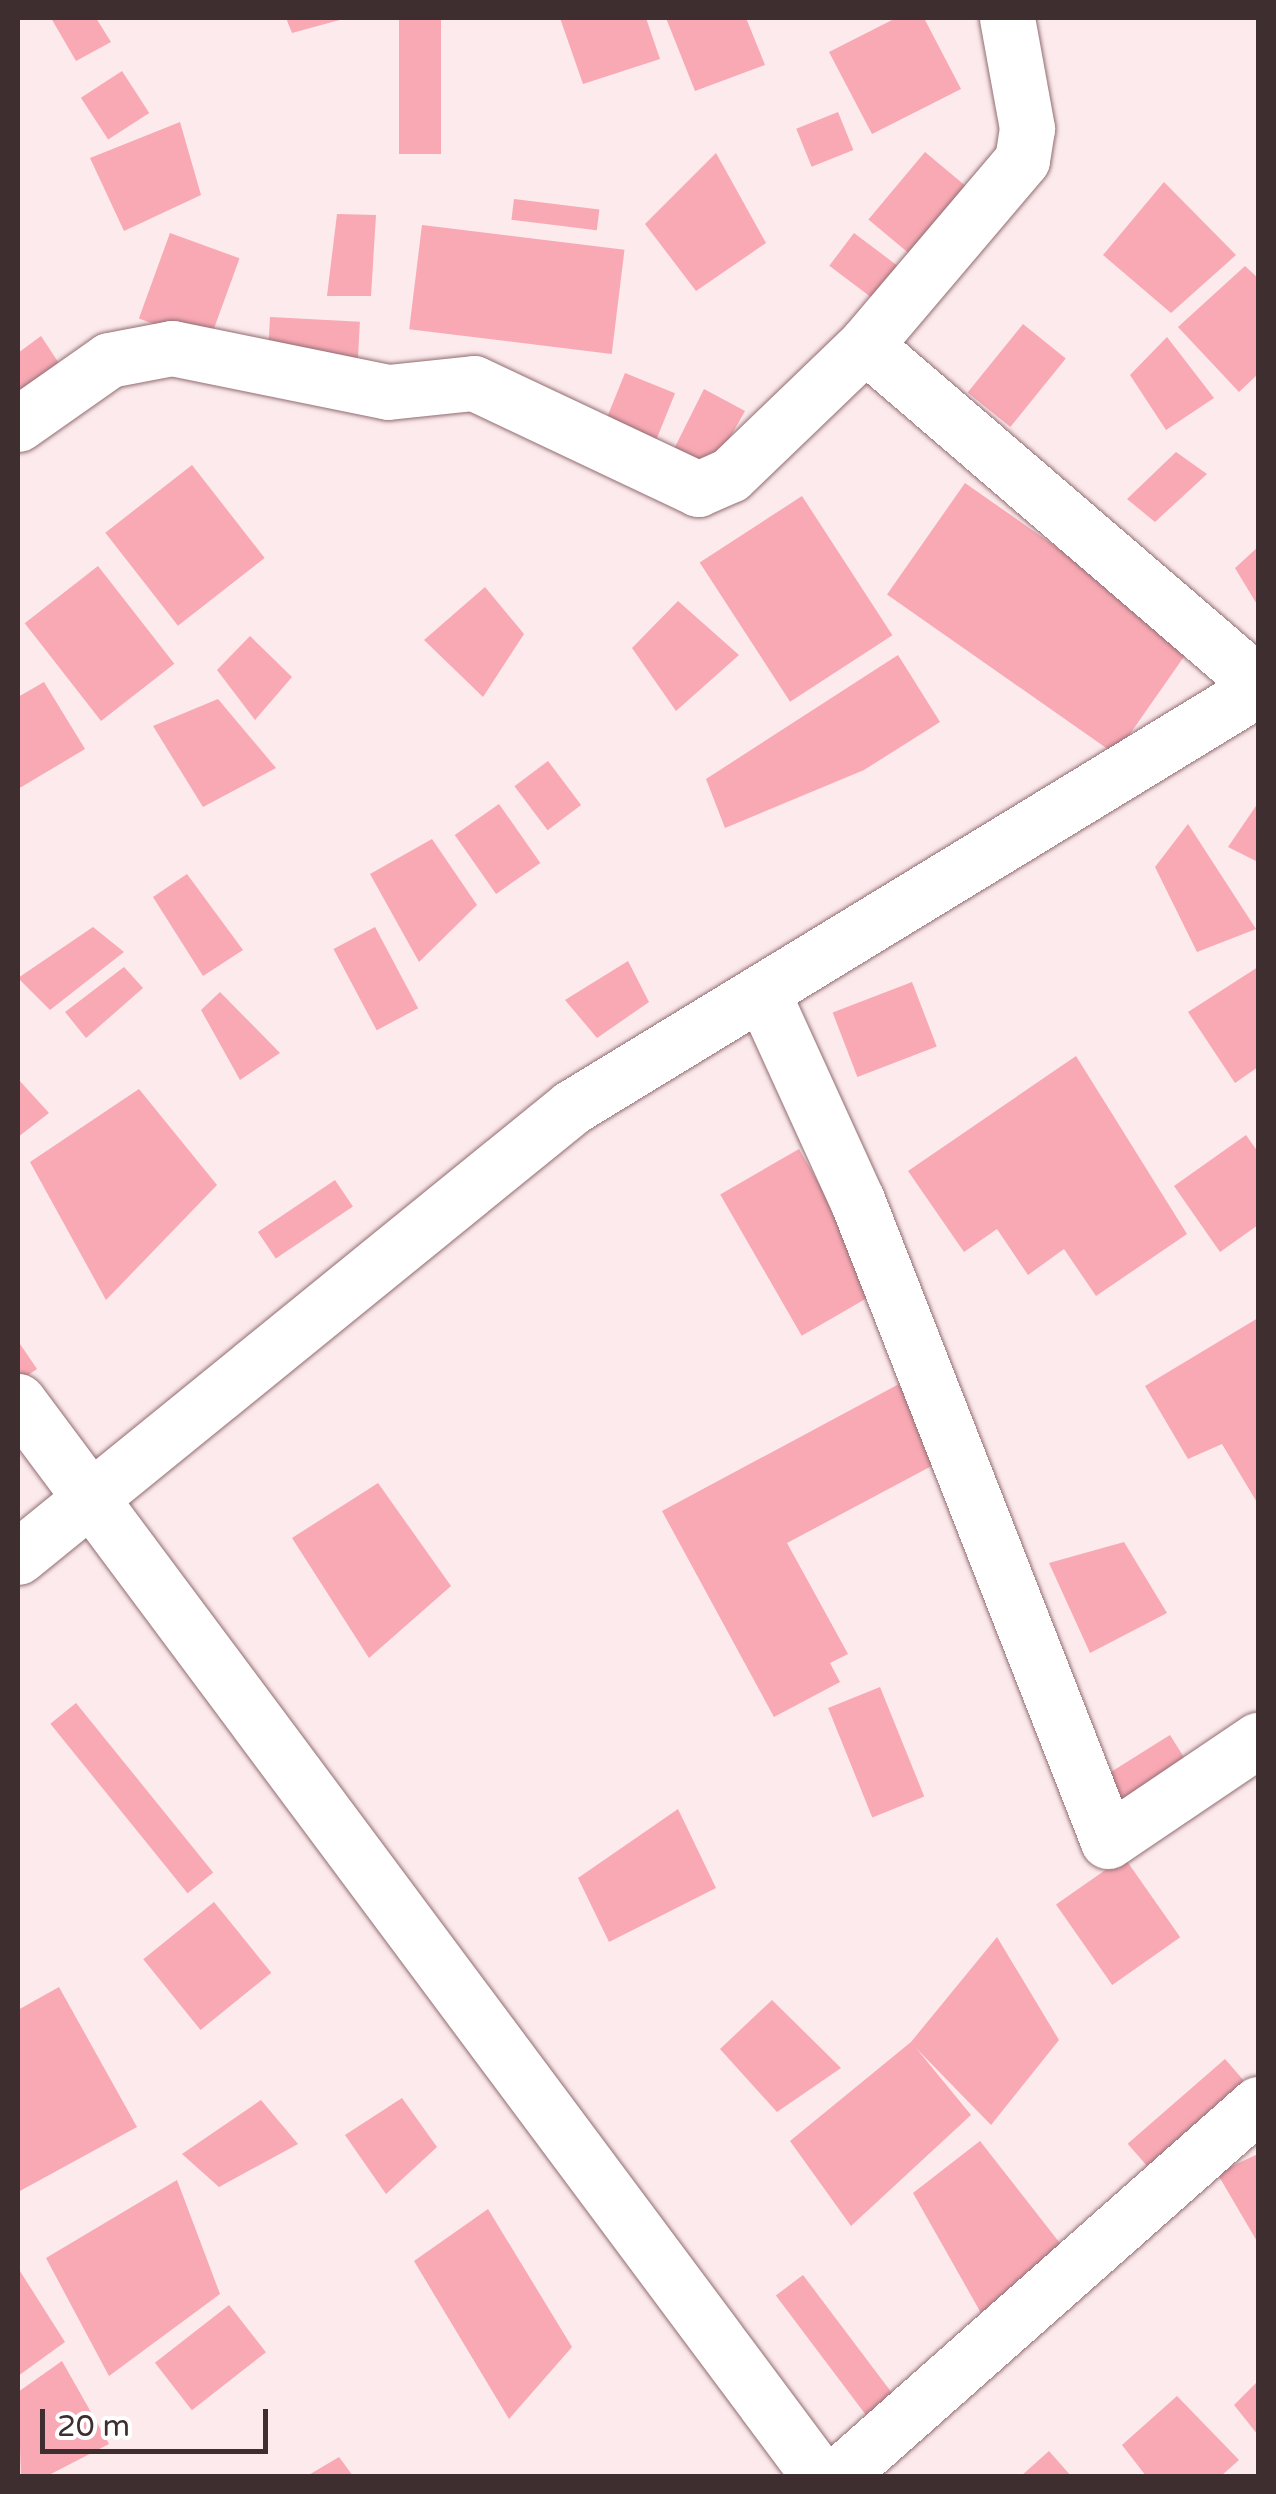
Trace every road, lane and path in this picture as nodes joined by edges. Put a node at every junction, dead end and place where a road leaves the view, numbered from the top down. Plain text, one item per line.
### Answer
1 (1006, 18) edge
2 (865, 345) junction
3 (18, 424) edge
4 (1258, 686) edge
5 (762, 992) junction
6 (18, 1400) edge
7 (96, 1498) junction
8 (18, 1558) edge
9 (1258, 1740) edge
10 (1258, 2104) edge
11 (819, 2476) edge
12 (838, 2476) edge

1 - 2 street
2 - 3 street
2 - 4 street
4 - 5 street
5 - 7 street
5 - 9 street
6 - 7 street
7 - 8 street
7 - 11 street
10 - 12 street

